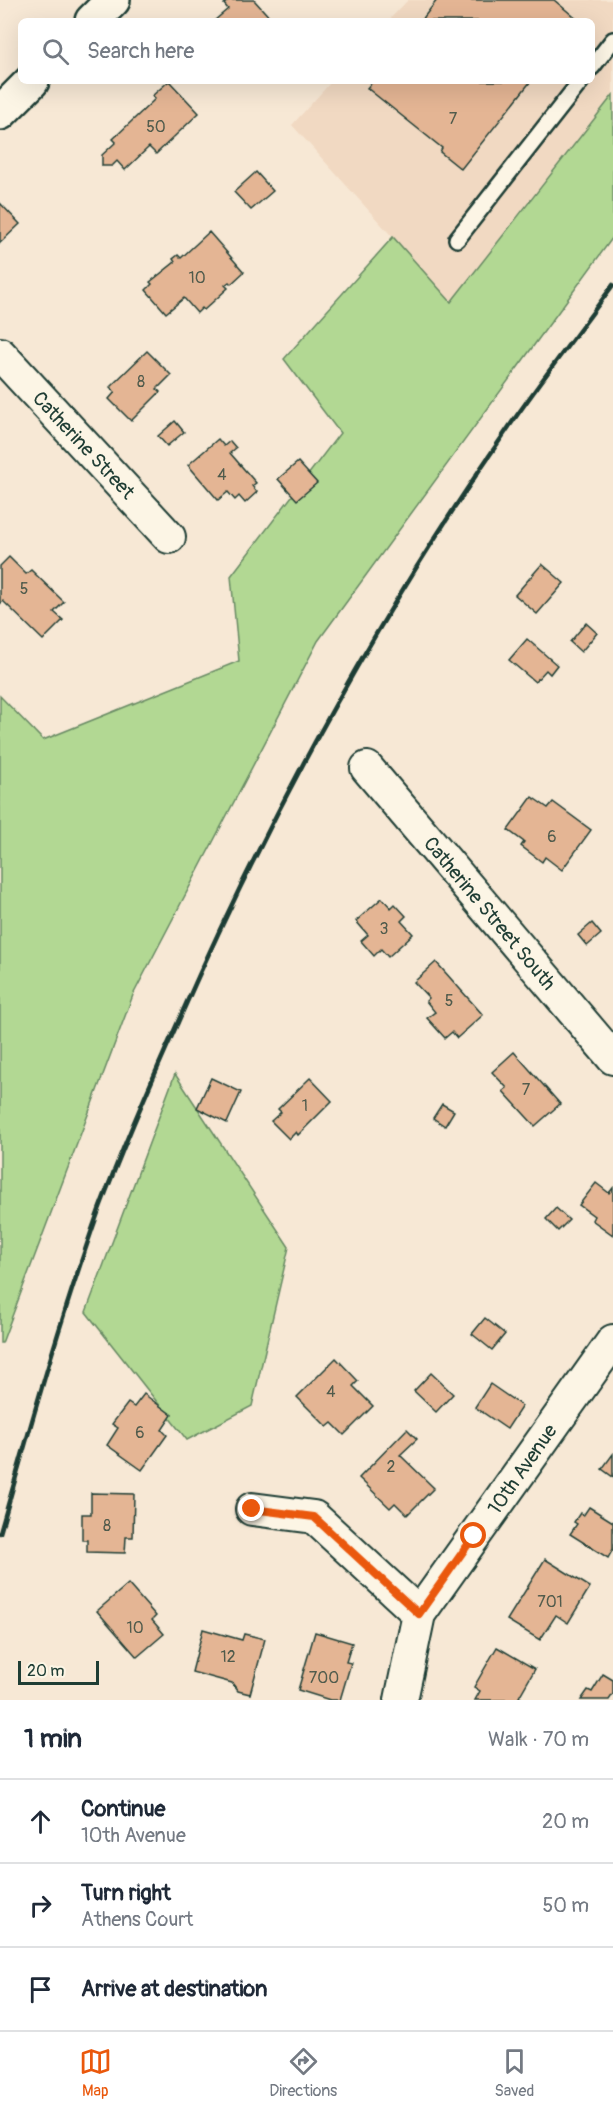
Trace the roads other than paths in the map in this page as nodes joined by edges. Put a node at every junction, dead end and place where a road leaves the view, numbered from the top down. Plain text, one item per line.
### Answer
1 (113, 0) edge
2 (95, 18) edge
3 (613, 40) edge
4 (595, 63) edge
5 (29, 84) edge
6 (579, 84) edge
7 (0, 113) edge
8 (457, 239) dead end
9 (0, 354) edge
10 (169, 537) dead end
11 (367, 768) dead end
12 (613, 1058) edge
13 (613, 1341) edge
14 (252, 1509) dead end
15 (419, 1614) junction
16 (401, 1700) edge

1 - 2 street
3 - 4 lane
5 - 7 street
6 - 8 lane
9 - 10 street, Catherine Street
11 - 12 street, Catherine Street South
13 - 15 street, 10th Avenue
14 - 15 street
15 - 16 street, 10th Avenue

